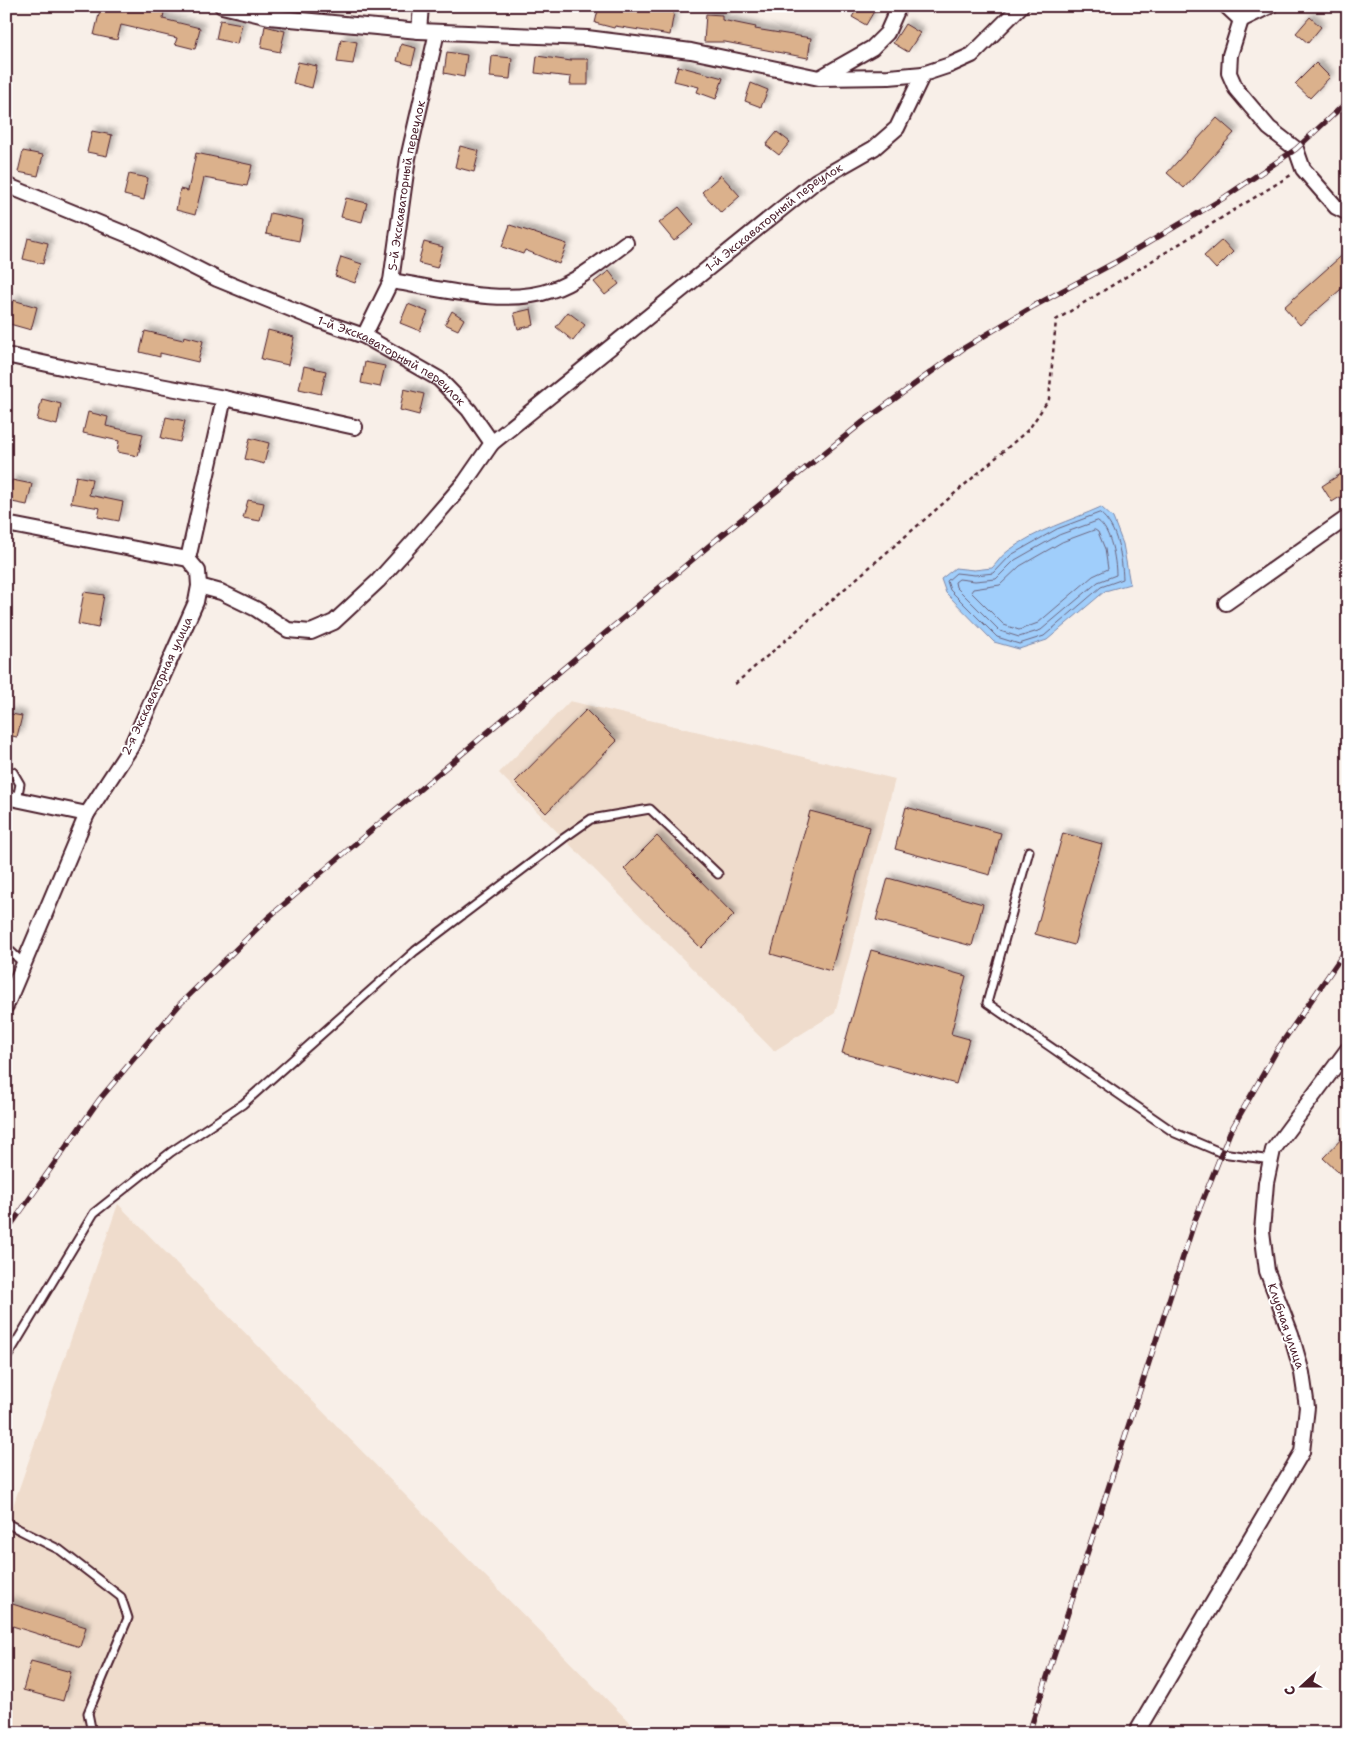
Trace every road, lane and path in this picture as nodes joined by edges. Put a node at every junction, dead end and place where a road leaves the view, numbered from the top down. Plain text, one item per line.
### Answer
1 (222, 6) edge
2 (421, 6) edge
3 (899, 6) edge
4 (1021, 6) edge
5 (1226, 6) edge
6 (1270, 6) edge
7 (1241, 20) junction
8 (419, 31) junction
9 (437, 32) junction
10 (923, 74) junction
11 (819, 78) junction
12 (1303, 169) junction
13 (6, 185) edge
14 (1348, 214) edge
15 (626, 243) dead end
16 (391, 280) junction
17 (364, 336) junction
18 (6, 355) edge
19 (224, 398) junction
20 (355, 427) dead end
21 (492, 443) junction
22 (1348, 517) edge
23 (6, 524) edge
24 (188, 559) junction
25 (199, 586) junction
26 (1226, 603) dead end
27 (736, 684) dead end
28 (6, 770) edge
29 (12, 798) edge
30 (87, 814) junction
31 (1029, 851) dead end
32 (718, 874) dead end
33 (6, 947) edge
34 (24, 965) junction
35 (6, 1006) edge
36 (1348, 1049) edge
37 (1271, 1160) junction
38 (6, 1359) edge
39 (6, 1522) edge
40 (92, 1733) edge
41 (1136, 1733) edge

1 - 8 street
2 - 8 street
3 - 11 street
4 - 10 street
5 - 7 street
6 - 7 street
7 - 12 street
8 - 9 street
9 - 11 street
9 - 16 street, 5-й Экскаваторный переулок
10 - 11 street
10 - 21 street, 1-й Экскаваторный переулок
12 - 14 street
12 - 27 path
13 - 17 street, 1-й Экскаваторный переулок
15 - 16 street
16 - 17 street, 5-й Экскаваторный переулок
17 - 21 street, 1-й Экскаваторный переулок
18 - 19 street
19 - 20 street
19 - 24 street
21 - 25 street
22 - 26 street
23 - 24 street
24 - 25 street
25 - 30 street, 2-я Экскаваторная улица
28 - 29 lane
29 - 30 street
30 - 34 street, 2-я Экскаваторная улица
31 - 37 lane
32 - 38 lane
33 - 34 lane
34 - 35 street, 2-я Экскаваторная улица
36 - 37 street, Клубная улица
37 - 41 street, Клубная улица
39 - 40 lane

